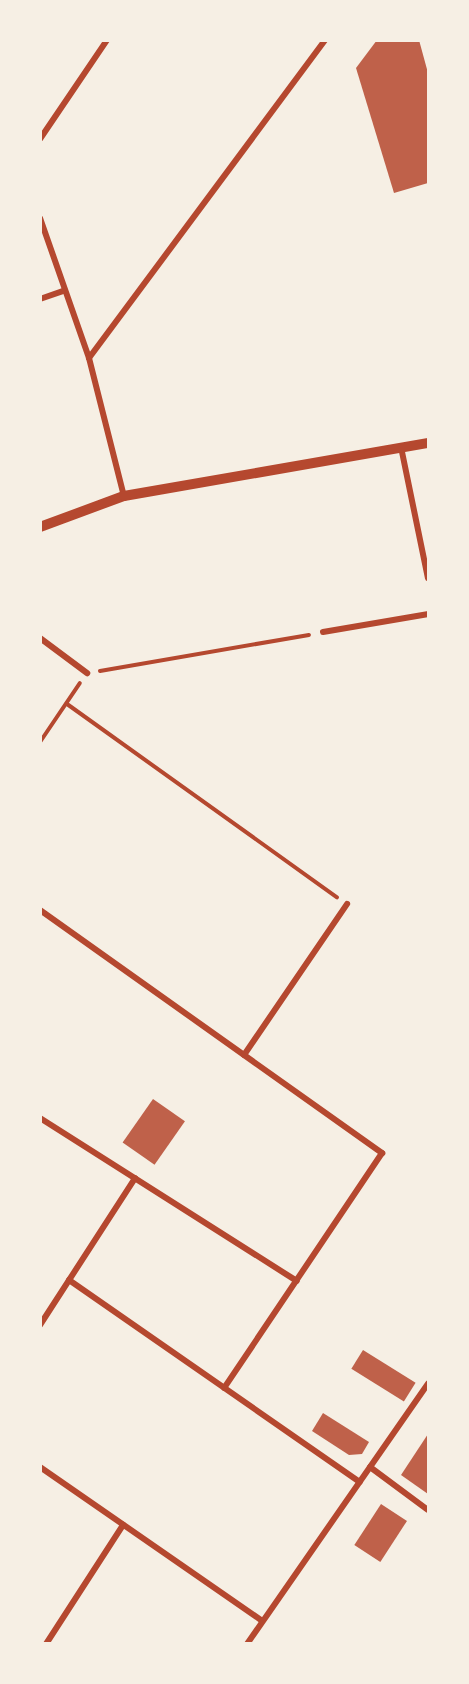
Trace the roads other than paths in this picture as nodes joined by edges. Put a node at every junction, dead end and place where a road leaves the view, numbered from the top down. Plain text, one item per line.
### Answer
1 (107, 40) edge
2 (325, 40) edge
3 (40, 139) edge
4 (40, 218) edge
5 (63, 291) junction
6 (40, 299) edge
7 (89, 358) junction
8 (429, 443) edge
9 (401, 447) junction
10 (124, 496) junction
11 (40, 527) edge
12 (429, 578) edge
13 (429, 614) edge
14 (323, 632) road end
15 (40, 638) edge
16 (87, 673) road end
17 (347, 904) road end
18 (40, 910) edge
19 (244, 1054) junction
20 (40, 1118) edge
21 (135, 1178) junction
22 (69, 1280) junction
23 (297, 1281) junction
24 (40, 1325) edge
25 (429, 1384) edge
26 (224, 1388) junction
27 (40, 1467) edge
28 (370, 1467) junction
29 (360, 1482) junction
30 (429, 1510) edge
31 (123, 1525) junction
32 (262, 1621) junction
33 (40, 1637) edge
34 (47, 1643) edge
35 (248, 1643) edge

1 - 3 street
2 - 7 street
4 - 5 street
5 - 6 street
5 - 7 street
7 - 10 street
8 - 9 street
9 - 10 street
9 - 12 street
10 - 11 street
13 - 14 street
15 - 16 street
17 - 19 street
18 - 19 street
19 - 23 street
20 - 21 street
21 - 22 street
21 - 23 street
22 - 24 street
22 - 26 street
23 - 26 street
25 - 28 street
26 - 29 street
27 - 31 street
28 - 29 street
28 - 30 street
29 - 32 street
31 - 32 street
31 - 34 street
32 - 35 street
33 - 34 street

